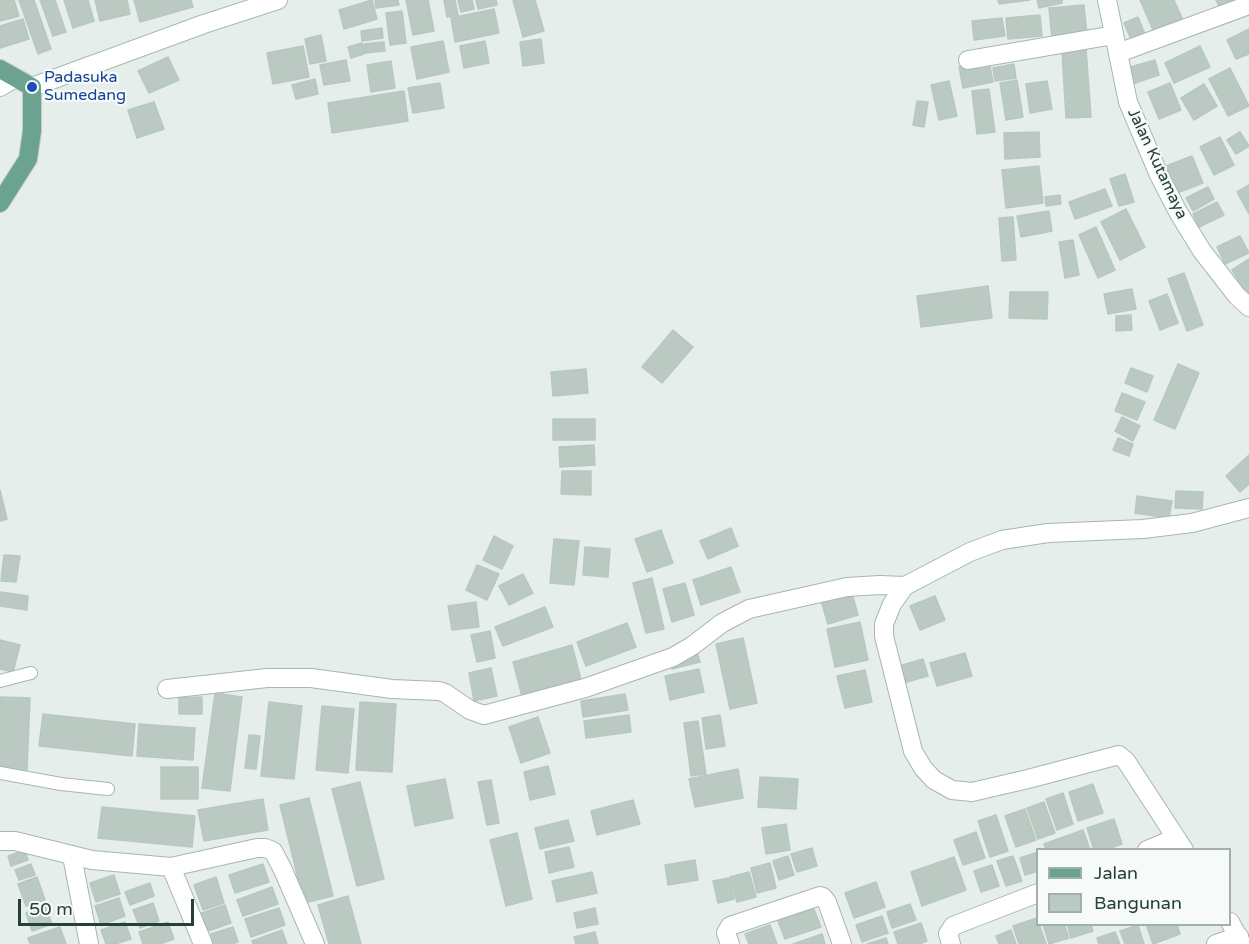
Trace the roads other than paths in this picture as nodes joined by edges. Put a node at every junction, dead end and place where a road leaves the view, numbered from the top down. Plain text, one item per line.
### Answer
1 (1107, 0) edge
2 (275, 1) edge
3 (1249, 5) edge
4 (1116, 44) junction
5 (968, 60) dead end
6 (5, 78) edge
7 (32, 87) junction
8 (0, 203) edge
9 (1249, 307) edge
10 (1249, 507) edge
11 (905, 586) junction
12 (31, 673) dead end
13 (0, 681) edge
14 (167, 689) dead end
15 (0, 773) edge
16 (108, 789) dead end
17 (0, 841) edge
18 (1180, 844) edge
19 (1154, 848) edge
20 (72, 856) junction
21 (171, 867) junction
22 (1036, 894) edge
23 (1237, 934) edge
24 (90, 944) edge
25 (203, 944) edge
26 (315, 944) edge
27 (730, 944) edge
28 (842, 944) edge
29 (951, 944) edge
30 (1216, 944) edge

1 - 4 street, Jalan Kutamaya
2 - 7 street
3 - 4 street
4 - 5 street
4 - 9 street, Jalan Kutamaya
6 - 7 main road
7 - 8 main road
10 - 11 street
11 - 14 street
11 - 18 street
12 - 13 lane
15 - 16 lane
17 - 20 street
18 - 19 street
20 - 21 street
20 - 24 street
21 - 25 street
21 - 26 street
22 - 29 street
23 - 30 street
27 - 28 street

